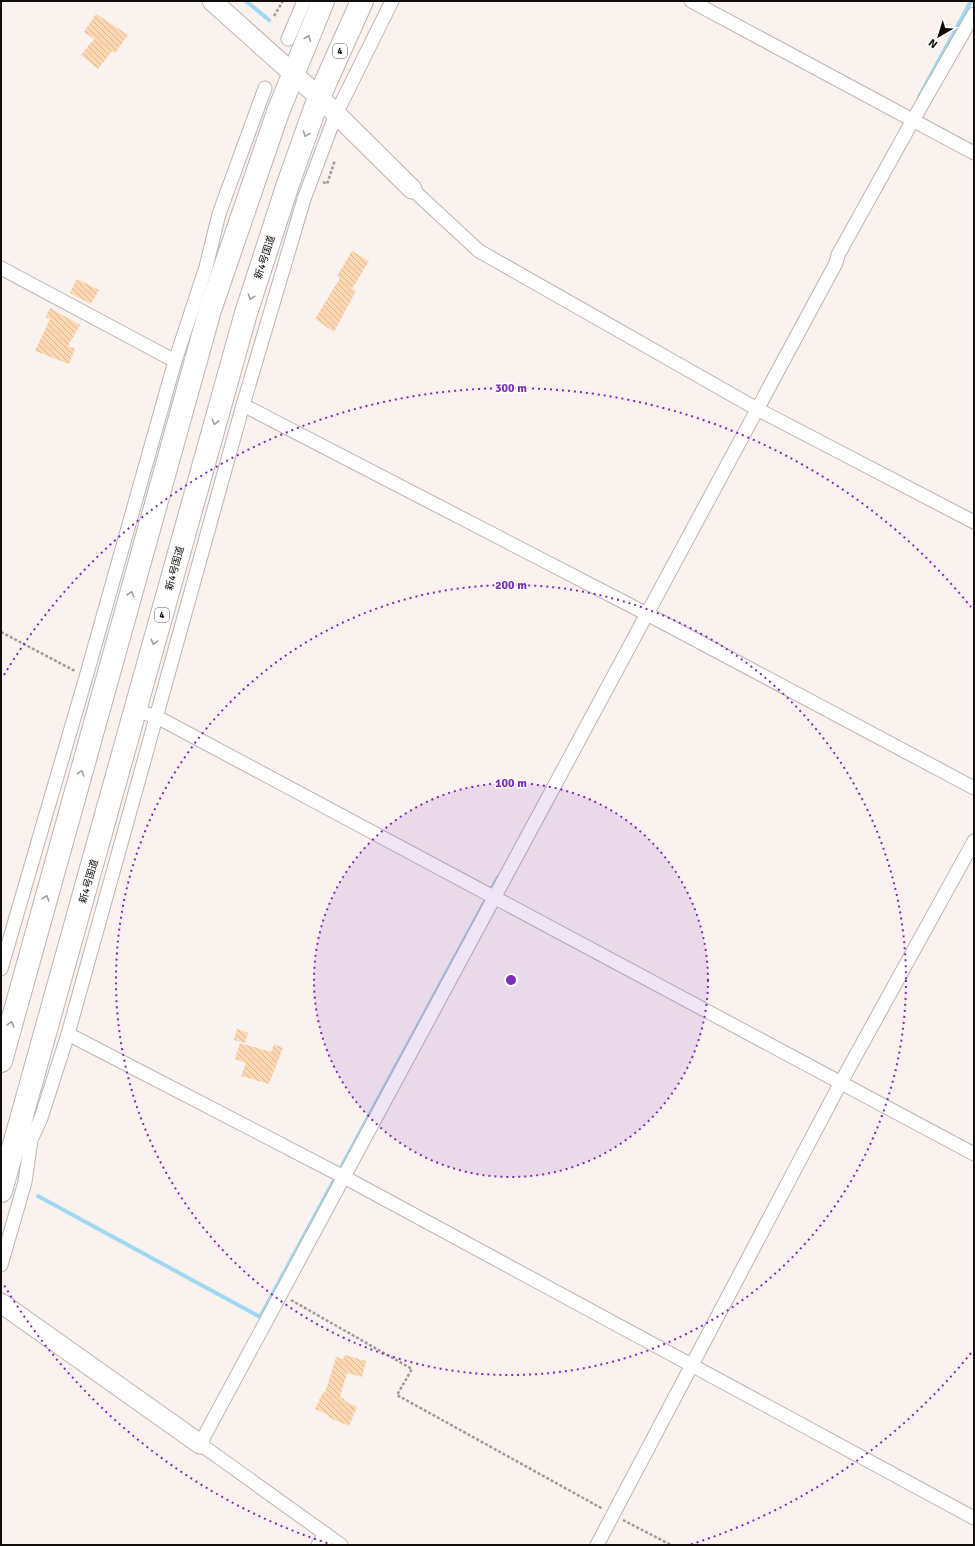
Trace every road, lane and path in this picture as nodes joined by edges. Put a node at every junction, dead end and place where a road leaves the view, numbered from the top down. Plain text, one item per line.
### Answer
1 (212, 1) edge
2 (283, 1) edge
3 (304, 1) edge
4 (324, 1) edge
5 (362, 1) edge
6 (370, 1) edge
7 (392, 1) edge
8 (691, 1) edge
9 (974, 14) edge
10 (274, 16) dead end
11 (347, 35) junction
12 (288, 39) dead end
13 (293, 74) junction
14 (265, 88) dead end
15 (319, 97) junction
16 (336, 114) junction
17 (913, 120) junction
18 (974, 153) edge
19 (288, 184) junction
20 (412, 189) joint
21 (304, 199) junction
22 (1, 268) edge
23 (214, 270) junction
24 (175, 361) junction
25 (243, 405) junction
26 (757, 410) junction
27 (974, 522) edge
28 (647, 614) junction
29 (1, 632) edge
30 (86, 677) junction
31 (145, 714) junction
32 (974, 788) edge
33 (974, 841) edge
34 (495, 897) junction
35 (1, 969) edge
36 (68, 1034) junction
37 (1, 1061) edge
38 (840, 1084) junction
39 (24, 1138) junction
40 (974, 1154) edge
41 (344, 1177) junction
42 (1, 1191) edge
43 (1, 1265) edge
44 (281, 1294) junction
45 (1, 1303) edge
46 (692, 1365) junction
47 (200, 1444) junction
48 (613, 1514) junction
49 (974, 1518) edge
50 (325, 1534) junction
51 (318, 1545) edge
52 (341, 1545) edge
53 (598, 1545) edge
54 (671, 1545) edge

1 - 13 street
2 - 10 path
3 - 12 street
13 -> 4 highway
5 - 11 highway, 新4号国道 / 4
6 - 11 street
7 - 16 street
8 - 17 street
9 - 17 street
11 - 15 highway, 新4号国道 / 4
13 - 15 street
13 - 23 highway
14 - 23 street
15 - 16 street
15 -> 19 highway, 新4号国道 / 4
16 - 20 street
16 - 21 street
17 - 18 street
17 - 26 street
19 - 21 street
19 -> 31 highway, 新4号国道 / 4
20 - 26 street
21 - 25 street
22 - 24 street
23 - 24 street
37 -> 23 highway
24 - 30 street
25 - 28 street
25 - 31 street
26 - 27 street
26 - 28 street
28 - 32 street
28 - 34 street
29 - 30 path
30 - 35 street
31 - 34 street
31 - 36 street
31 - 39 highway, 新4号国道 / 4
33 - 38 street
34 - 38 street
34 - 41 street
36 - 39 street
36 - 41 street
38 - 40 street
38 - 46 street
39 - 42 highway, 新4号国道 / 4
39 - 43 street
41 - 44 street
41 - 46 street
44 - 47 street
44 - 48 path
45 - 47 street
46 - 48 street
46 - 49 street
47 - 50 street
48 - 53 street
48 - 54 path
50 - 51 street
50 - 52 street

